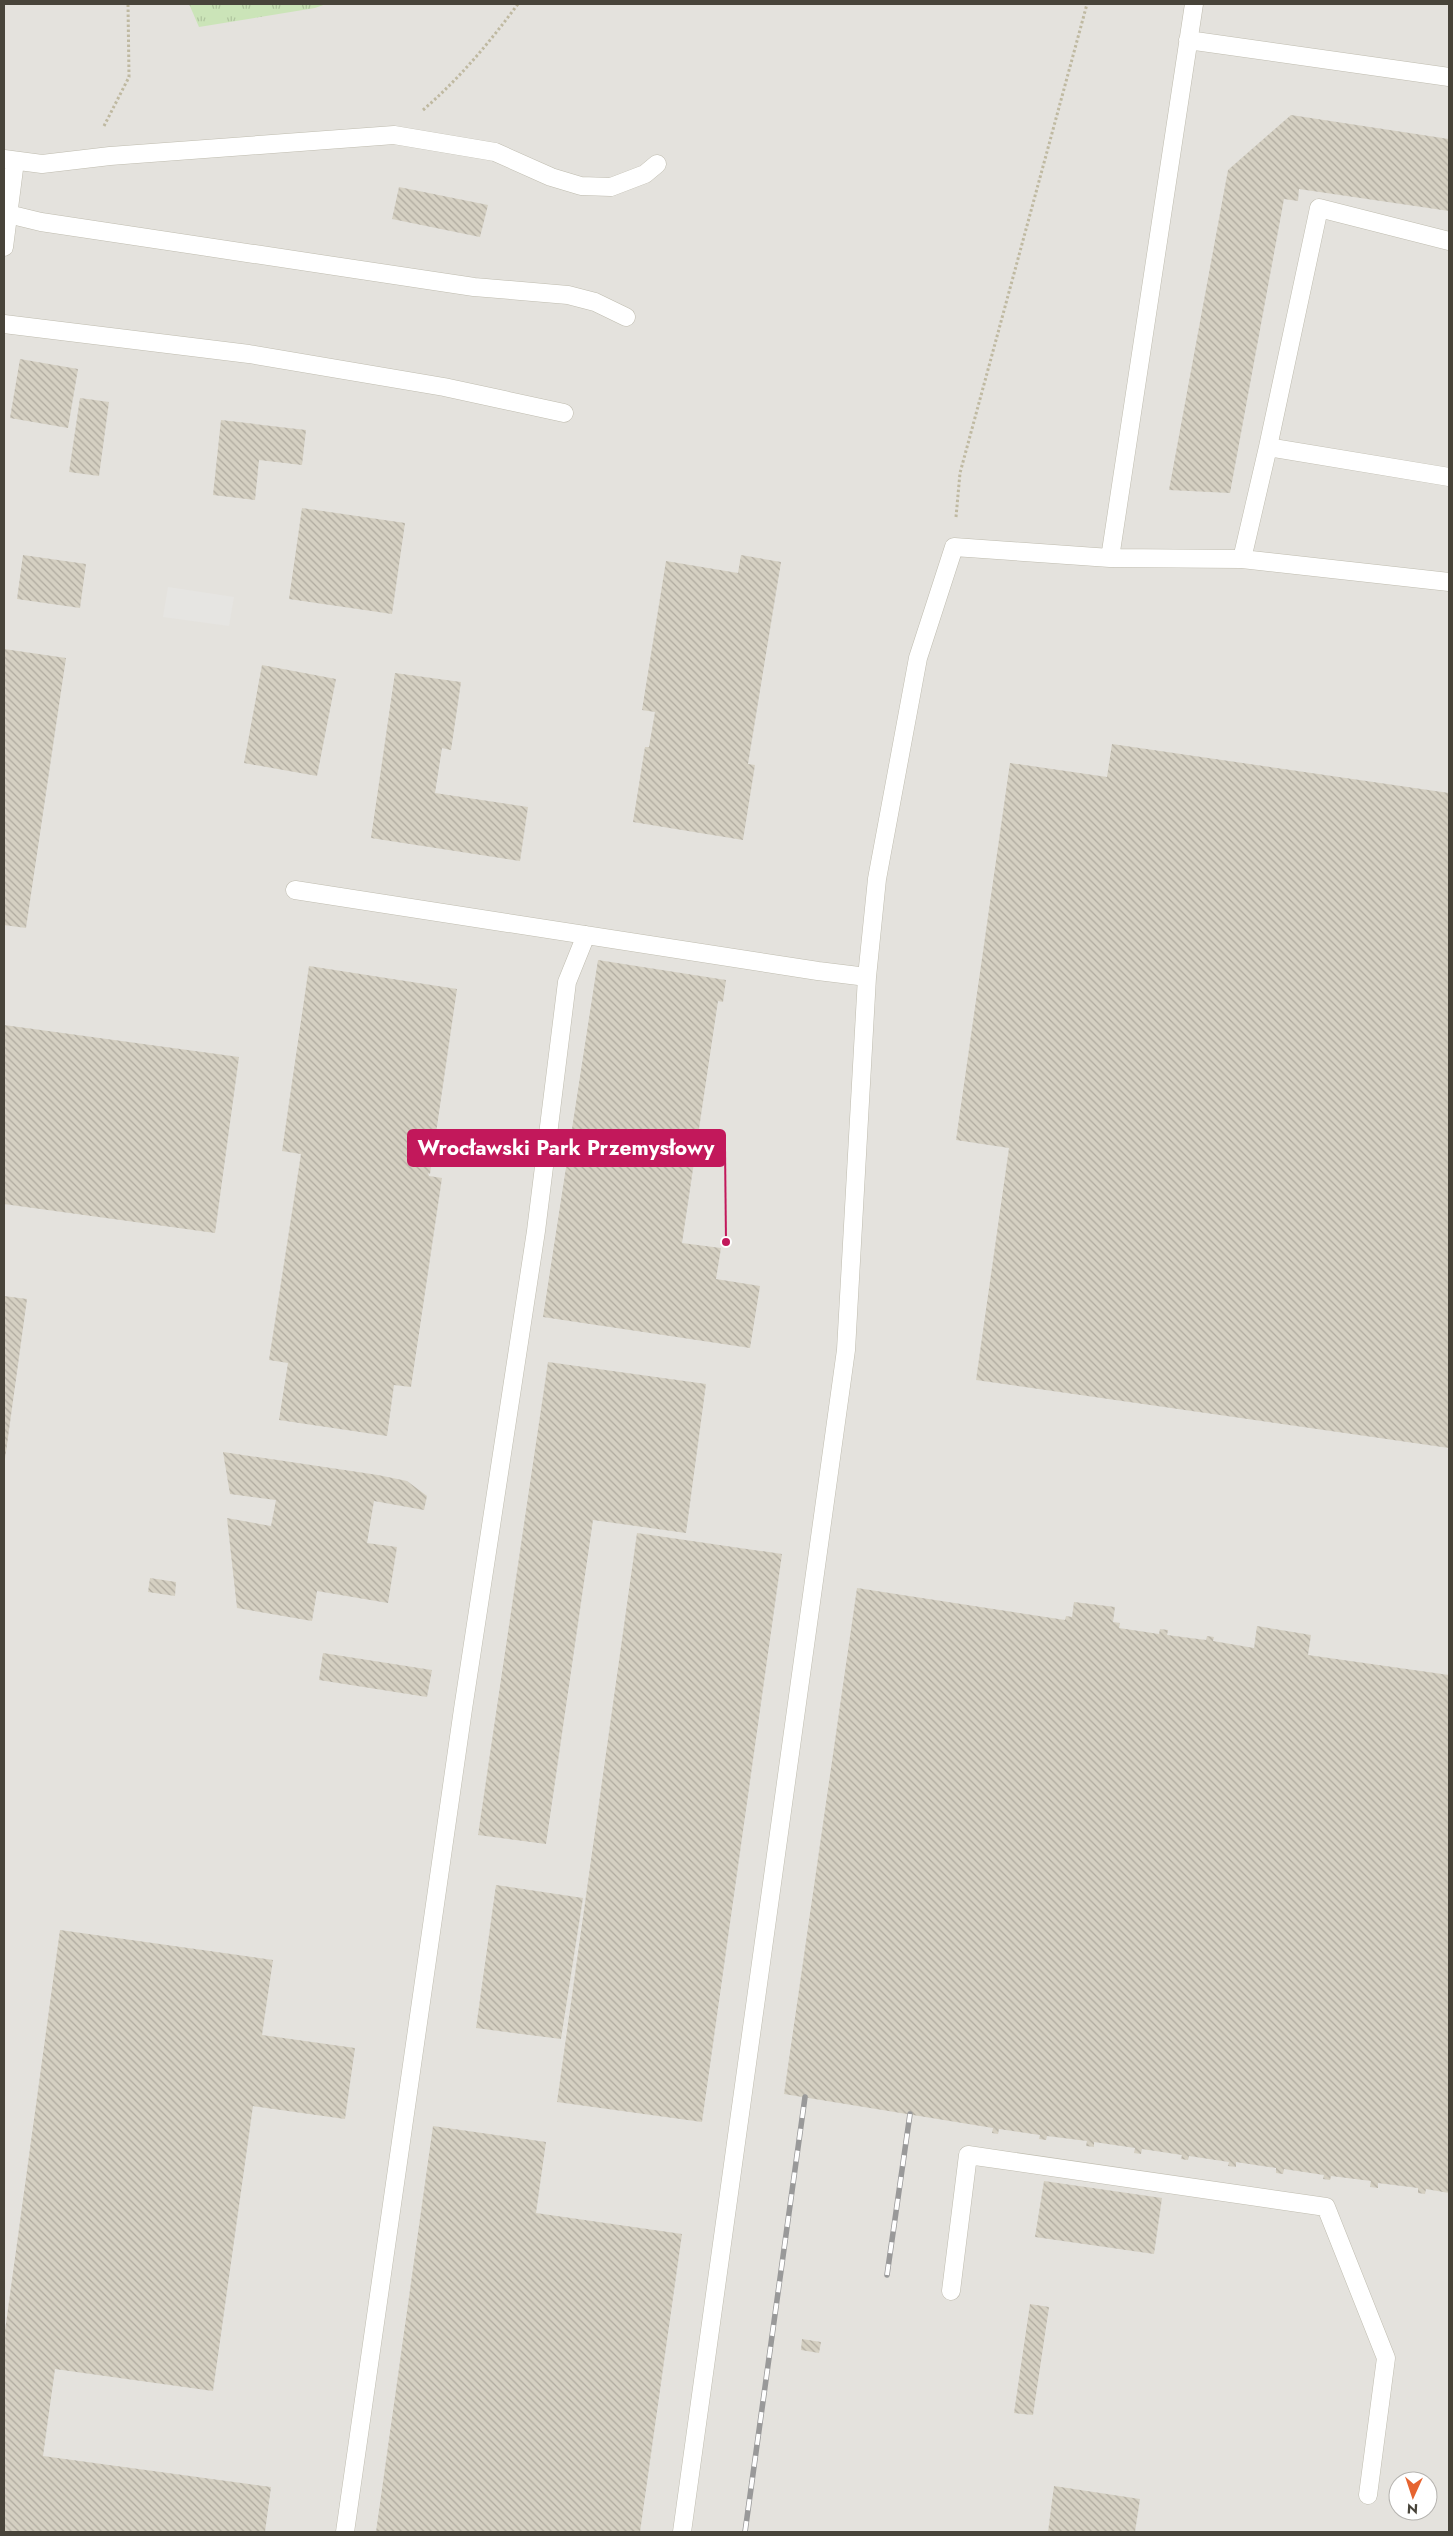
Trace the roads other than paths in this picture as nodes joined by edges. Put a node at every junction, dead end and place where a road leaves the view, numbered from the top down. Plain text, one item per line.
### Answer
1 (1194, 4) edge
2 (1188, 40) junction
3 (1449, 77) edge
4 (9, 160) edge
5 (656, 164) dead end
6 (8, 214) junction
7 (1449, 241) edge
8 (4, 247) edge
9 (626, 317) dead end
10 (4, 324) edge
11 (564, 413) dead end
12 (1268, 447) junction
13 (1449, 477) edge
14 (1110, 558) junction
15 (1242, 559) junction
16 (1449, 582) edge
17 (295, 890) dead end
18 (586, 935) junction
19 (867, 977) junction
20 (951, 2291) dead end
21 (1368, 2495) dead end
22 (345, 2532) edge
23 (682, 2532) edge

1 - 2 lane
2 - 3 lane
2 - 14 lane
4 - 5 lane
4 - 6 lane
6 - 8 lane
6 - 9 lane
7 - 12 lane
10 - 11 lane
12 - 13 lane
12 - 15 lane
14 - 15 lane
14 - 19 lane
15 - 16 lane
17 - 18 lane
18 - 19 lane
18 - 22 lane
19 - 23 lane
20 - 21 lane

